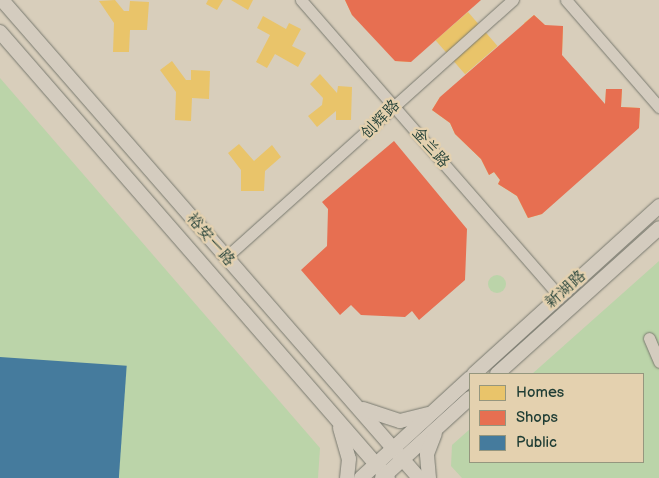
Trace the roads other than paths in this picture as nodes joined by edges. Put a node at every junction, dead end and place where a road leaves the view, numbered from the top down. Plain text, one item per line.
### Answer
1 (2, 0) edge
2 (301, 0) edge
3 (513, 0) edge
4 (566, 0) edge
5 (0, 32) edge
6 (392, 106) junction
7 (659, 107) edge
8 (659, 206) edge
9 (659, 228) edge
10 (608, 252) junction
11 (225, 258) junction
12 (617, 266) junction
13 (559, 296) junction
14 (649, 338) dead end
15 (659, 362) edge
16 (475, 373) edge
17 (498, 373) edge
18 (469, 379) edge
19 (350, 399) junction
20 (469, 399) edge
21 (433, 412) junction
22 (335, 416) junction
23 (443, 423) junction
24 (393, 448) junction
25 (403, 459) junction
26 (376, 464) junction
27 (385, 477) edge
28 (347, 478) edge
29 (360, 478) edge
30 (419, 478) edge
31 (429, 478) edge

1 - 11 main road, 裕安一路
2 - 6 street, 金兰路
3 - 6 street, 创辉路
4 - 7 street
5 - 22 main road, 裕安一路
6 - 11 street, 创辉路
6 - 13 street, 金兰路
8 - 10 main road, 新湖路
9 - 12 main road, 新湖路
10 - 12 main road
10 - 13 main road, 新湖路
11 - 19 main road, 裕安一路
12 - 17 main road, 新湖路
13 - 16 main road, 新湖路
14 - 15 street
18 - 21 main road
19 - 21 main road
19 - 24 main road, 裕安一路
20 - 23 main road
21 - 24 main road
22 - 26 main road, 裕安一路
22 - 28 main road
23 - 25 main road
23 - 31 main road
24 - 25 main road, 裕安一路
24 - 26 main road
25 - 27 main road
25 - 30 main road, 裕安一路
26 - 27 main road, 裕安一路
26 - 29 main road

